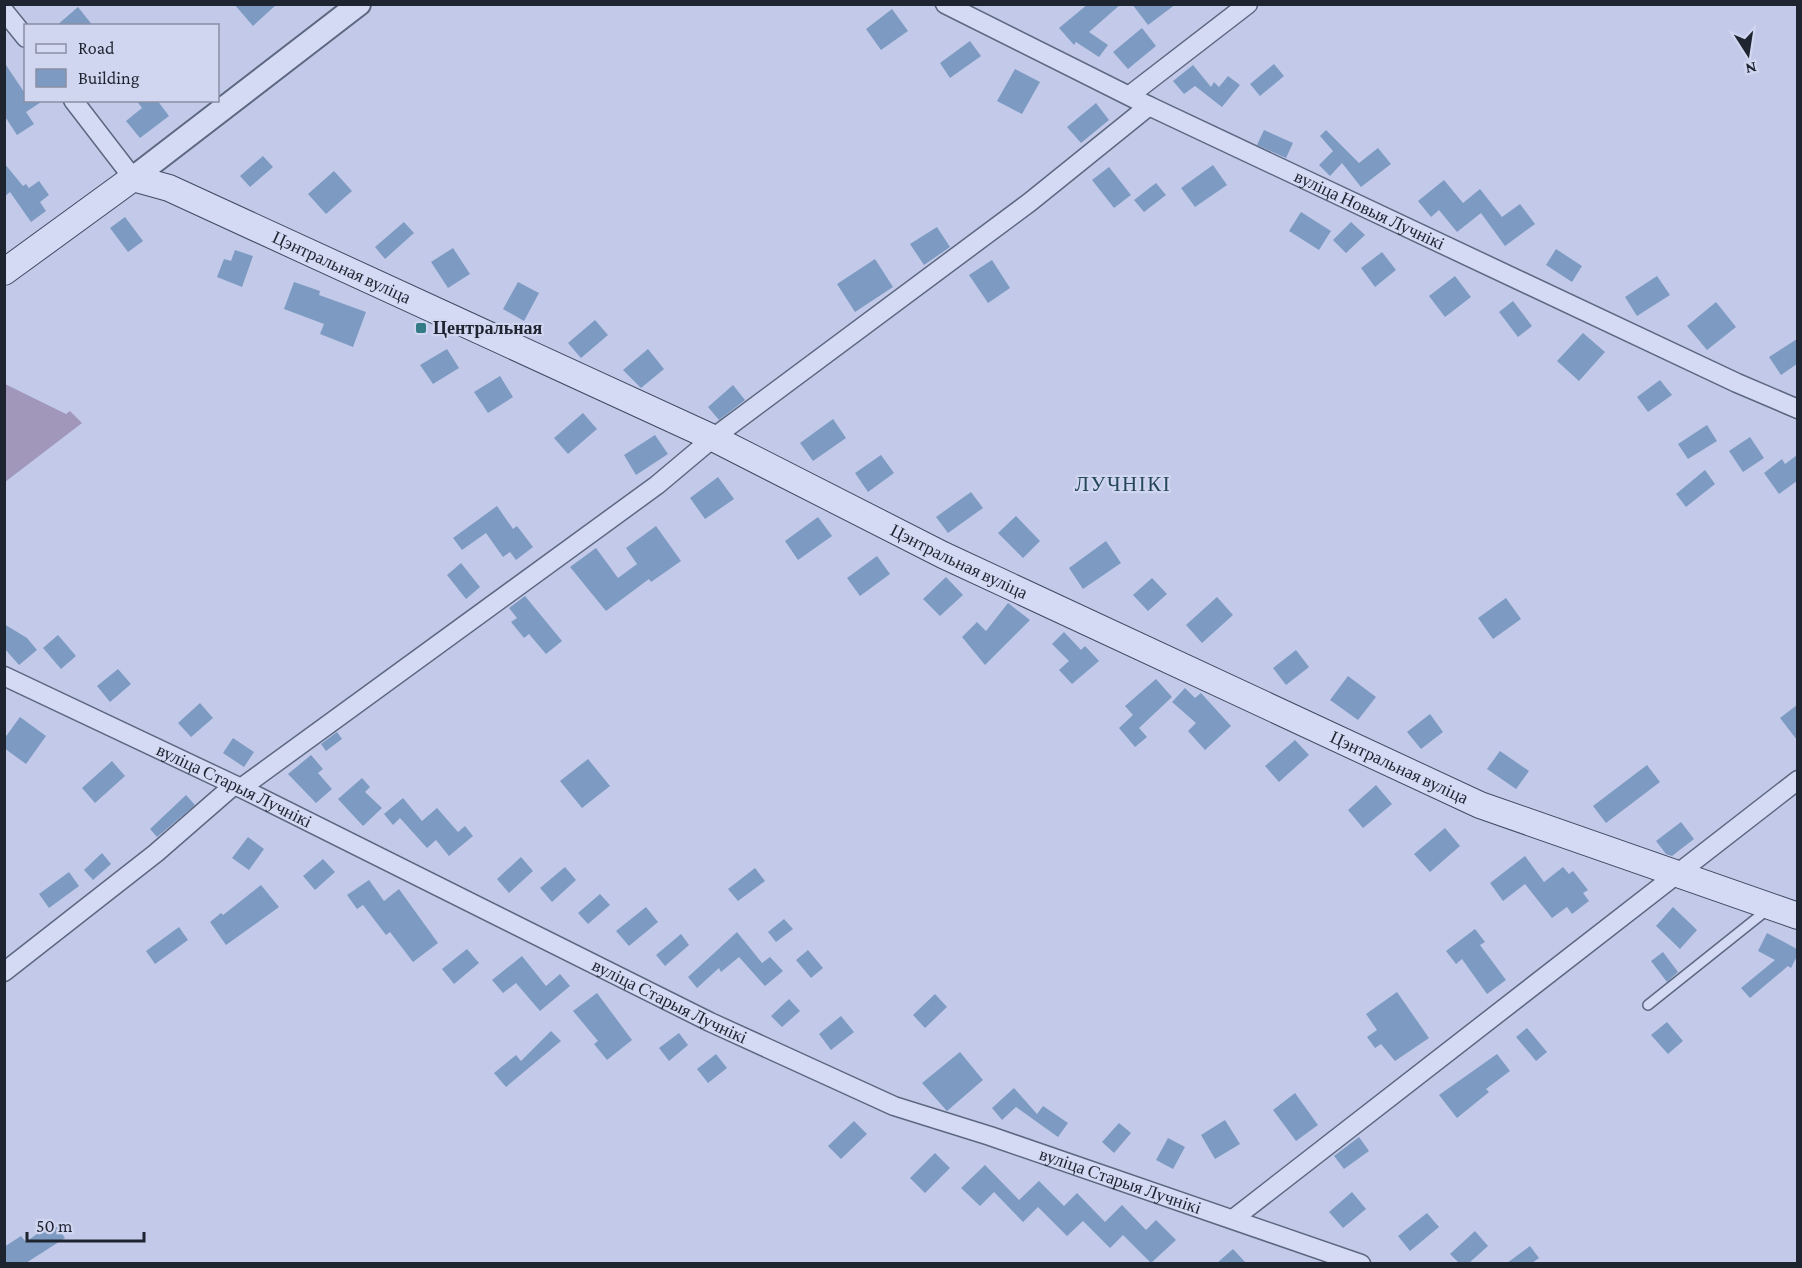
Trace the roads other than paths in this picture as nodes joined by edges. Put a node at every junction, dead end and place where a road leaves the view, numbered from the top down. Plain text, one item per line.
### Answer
1 (945, 4) edge
2 (1248, 4) edge
3 (355, 6) edge
4 (4, 11) edge
5 (24, 36) edge
6 (1130, 95) junction
7 (75, 102) edge
8 (1149, 106) junction
9 (133, 178) junction
10 (4, 272) edge
11 (1797, 409) edge
12 (713, 438) junction
13 (4, 676) edge
14 (1797, 780) edge
15 (237, 787) junction
16 (1675, 873) junction
17 (1771, 906) junction
18 (1797, 915) edge
19 (4, 972) edge
20 (1648, 1005) dead end
21 (1233, 1219) junction
22 (1361, 1263) edge

1 - 6 street, вуліца Новыя Лучнікі
2 - 6 street
3 - 9 street
4 - 5 street
6 - 8 street, вуліца Новыя Лучнікі
7 - 9 street
8 - 11 street, вуліца Новыя Лучнікі
8 - 12 street
9 - 10 main road
9 - 12 main road, Цэнтральная вуліца
12 - 15 street
12 - 16 main road, Цэнтральная вуліца
13 - 15 street, вуліца Старыя Лучнікі
14 - 16 street
15 - 19 street
15 - 21 street, вуліца Старыя Лучнікі
16 - 17 main road, Цэнтральная вуліца
16 - 21 street
17 - 18 main road, Цэнтральная вуліца
17 - 20 lane
21 - 22 street, вуліца Старыя Лучнікі

